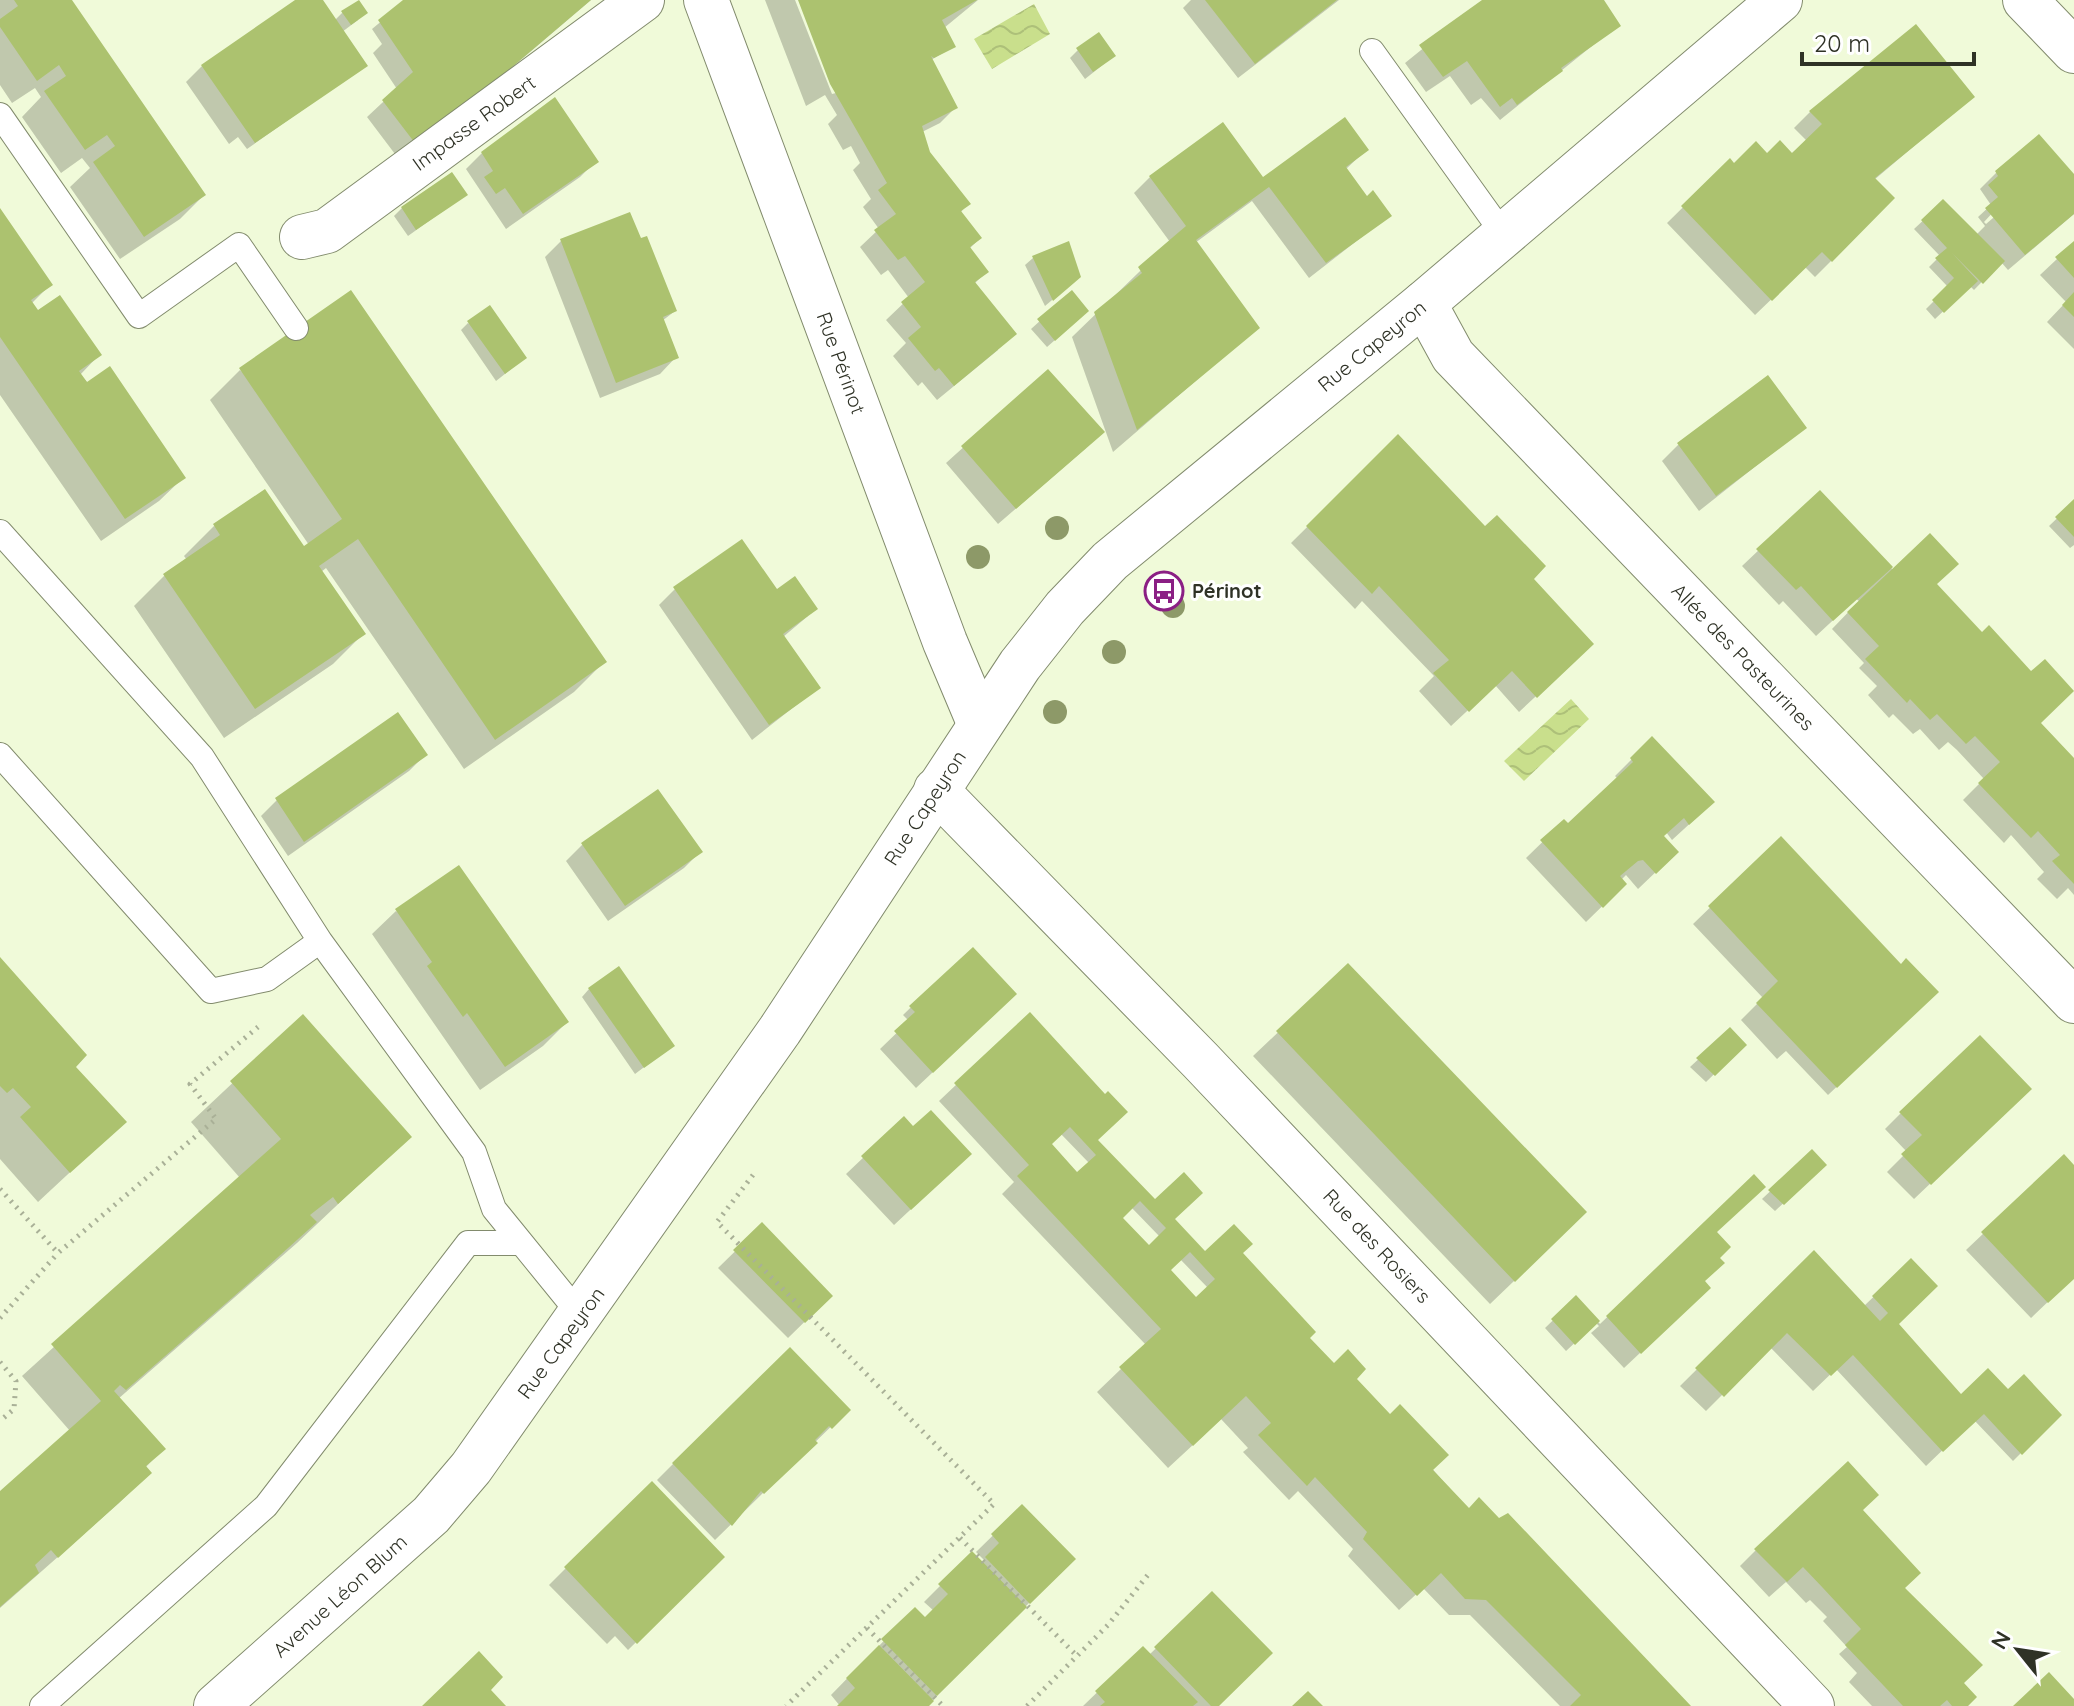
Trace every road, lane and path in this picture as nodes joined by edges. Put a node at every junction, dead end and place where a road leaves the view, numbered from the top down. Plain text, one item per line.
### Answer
1 (642, 0) edge
2 (706, 0) edge
3 (1780, 0) edge
4 (2025, 0) edge
5 (1372, 51) dead end
6 (2074, 51) edge
7 (0, 115) edge
8 (1504, 235) junction
9 (302, 237) dead end
10 (1424, 303) junction
11 (296, 328) dead end
12 (0, 532) edge
13 (980, 725) junction
14 (0, 755) edge
15 (936, 790) junction
16 (320, 941) junction
17 (2074, 1001) edge
18 (262, 1023) dead end
19 (753, 1175) dead end
20 (0, 1188) edge
21 (520, 1243) junction
22 (58, 1253) junction
23 (581, 1316) junction
24 (0, 1318) edge
25 (0, 1362) edge
26 (0, 1421) edge
27 (459, 1483) joint
28 (960, 1538) junction
29 (1151, 1571) dead end
30 (867, 1628) junction
31 (1077, 1656) junction
32 (231, 1701) edge
33 (42, 1706) edge
34 (786, 1706) edge
35 (943, 1706) edge
36 (1027, 1706) edge
37 (1812, 1706) edge

1 - 9 street, Impasse Robert
2 - 13 street, Rue Périnot
3 - 8 street, Rue Capeyron
4 - 6 street
5 - 8 lane
7 - 11 lane
8 - 10 street, Rue Capeyron
10 - 13 street, Rue Capeyron
10 - 17 street, Allée des Pasteurines
12 - 16 lane
13 - 15 street, Rue Capeyron
14 - 16 lane
15 - 23 street, Rue Capeyron
15 - 37 street, Rue des Rosiers
16 - 21 lane
18 - 22 path
19 - 28 path
20 - 22 path
21 - 23 lane
21 - 33 lane
22 - 24 path
23 - 27 street, Rue Capeyron
25 - 26 path
27 - 32 street, Avenue Léon Blum
28 - 30 path
28 - 31 path
29 - 31 path
30 - 34 path
30 - 35 path
31 - 36 path

